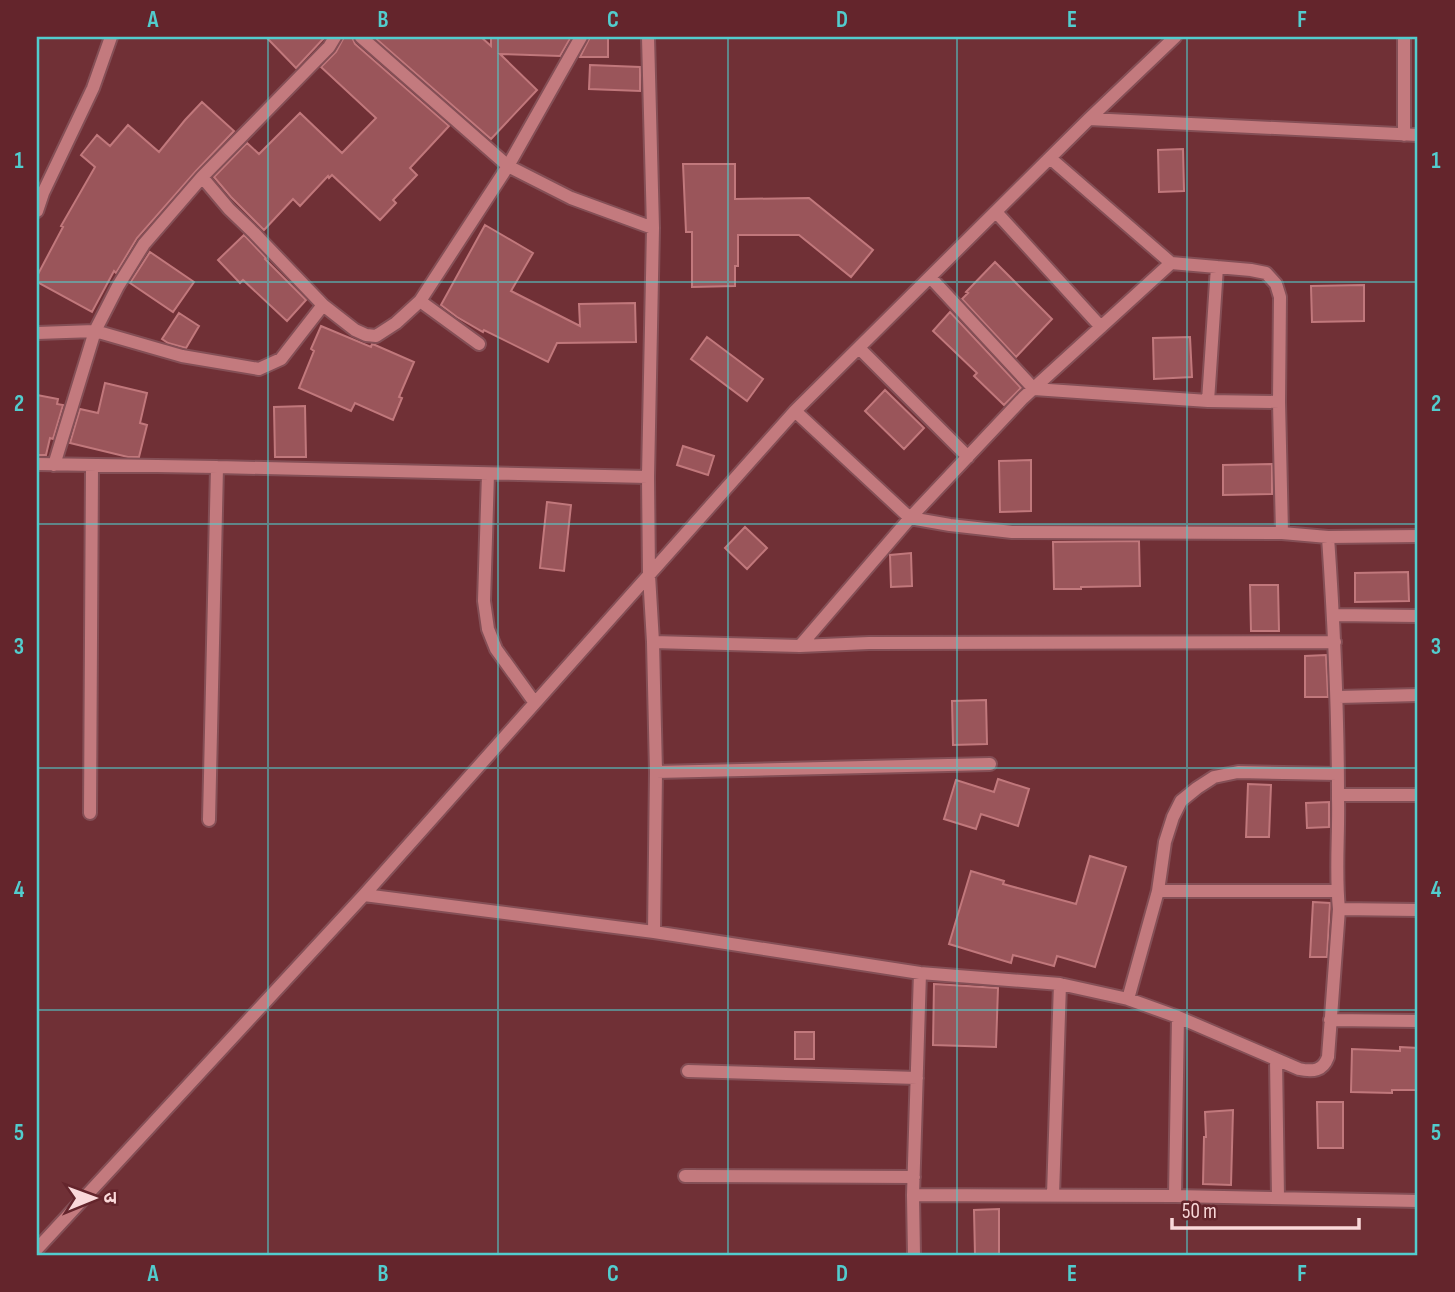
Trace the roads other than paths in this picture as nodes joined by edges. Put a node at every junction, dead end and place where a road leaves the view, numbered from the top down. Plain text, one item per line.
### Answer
1 (111, 37) edge
2 (335, 37) edge
3 (361, 37) edge
4 (581, 37) edge
5 (648, 37) edge
6 (1175, 37) edge
7 (1404, 37) edge
8 (1088, 119) junction
9 (1404, 135) junction
10 (1418, 135) edge
11 (1050, 158) junction
12 (509, 166) junction
13 (202, 177) junction
14 (37, 211) edge
15 (996, 212) junction
16 (653, 228) junction
17 (1171, 263) junction
18 (1217, 267) junction
19 (930, 277) junction
20 (420, 301) junction
21 (323, 305) junction
22 (1101, 327) junction
23 (95, 331) junction
24 (37, 333) edge
25 (479, 344) dead end
26 (859, 348) junction
27 (1034, 389) junction
28 (1208, 401) junction
29 (1279, 402) junction
30 (795, 411) junction
31 (968, 457) junction
32 (37, 464) edge
33 (54, 465) junction
34 (92, 466) junction
35 (217, 467) junction
36 (488, 474) junction
37 (648, 477) junction
38 (911, 518) junction
39 (1282, 533) junction
40 (1418, 536) edge
41 (1328, 537) junction
42 (649, 575) junction
43 (1333, 615) junction
44 (1418, 616) edge
45 (653, 642) junction
46 (1335, 642) junction
47 (800, 646) junction
48 (1418, 695) edge
49 (1338, 697) junction
50 (535, 703) junction
51 (990, 764) dead end
52 (656, 772) junction
53 (1337, 774) junction
54 (1339, 795) junction
55 (1418, 795) edge
56 (90, 813) dead end
57 (209, 820) dead end
58 (1158, 891) junction
59 (1337, 891) junction
60 (363, 895) junction
61 (1339, 909) junction
62 (1418, 910) edge
63 (654, 932) junction
64 (920, 973) junction
65 (1060, 984) junction
66 (1128, 999) junction
67 (1178, 1017) junction
68 (1330, 1020) junction
69 (1418, 1021) edge
70 (1276, 1059) junction
71 (688, 1071) dead end
72 (916, 1078) junction
73 (685, 1177) dead end
74 (914, 1177) junction
75 (913, 1195) junction
76 (1053, 1195) junction
77 (1175, 1196) junction
78 (1278, 1198) junction
79 (1418, 1201) edge
80 (37, 1249) edge
81 (914, 1255) edge

1 - 14 street
2 - 13 street
3 - 12 street
4 - 12 street
5 - 16 street
6 - 8 street
7 - 9 street
8 - 9 street
8 - 11 street
9 - 10 street
11 - 15 street
11 - 17 street
12 - 16 street
12 - 20 street
13 - 21 street
13 - 23 street
15 - 19 street
15 - 22 street
16 - 37 street
17 - 18 street
17 - 22 street
18 - 28 street
18 - 29 street
19 - 26 street
19 - 27 street
20 - 21 street
20 - 25 street
21 - 23 street
22 - 27 street
23 - 24 street
23 - 33 street
26 - 30 street
26 - 31 street
27 - 28 street
27 - 31 street
28 - 29 street
29 - 39 street
30 - 38 street
30 - 42 street
31 - 38 street
32 - 33 street
33 - 34 street
34 - 35 street
34 - 56 street
35 - 36 street
35 - 57 street
36 - 37 street
36 - 50 street
37 - 42 street
38 - 39 street
38 - 47 street
39 - 41 street
40 - 41 street
41 - 43 street
42 - 45 street
42 - 50 street
43 - 44 street
43 - 46 street
45 - 47 street
45 - 52 street
46 - 47 street
46 - 49 street
48 - 49 street
49 - 53 street
50 - 60 street
51 - 52 street
52 - 63 street
53 - 54 street
53 - 58 street
54 - 55 street
54 - 59 street
58 - 59 street
58 - 66 street
59 - 61 street
60 - 63 street
60 - 80 street
61 - 62 street
61 - 68 street
63 - 64 street
64 - 65 street
64 - 72 street
65 - 66 street
65 - 76 street
66 - 67 street
67 - 70 street
67 - 77 street
68 - 69 street
68 - 70 street
70 - 78 street
71 - 72 street
72 - 74 street
73 - 74 street
74 - 75 street
75 - 76 street
75 - 81 street
76 - 77 street
77 - 78 street
78 - 79 street

